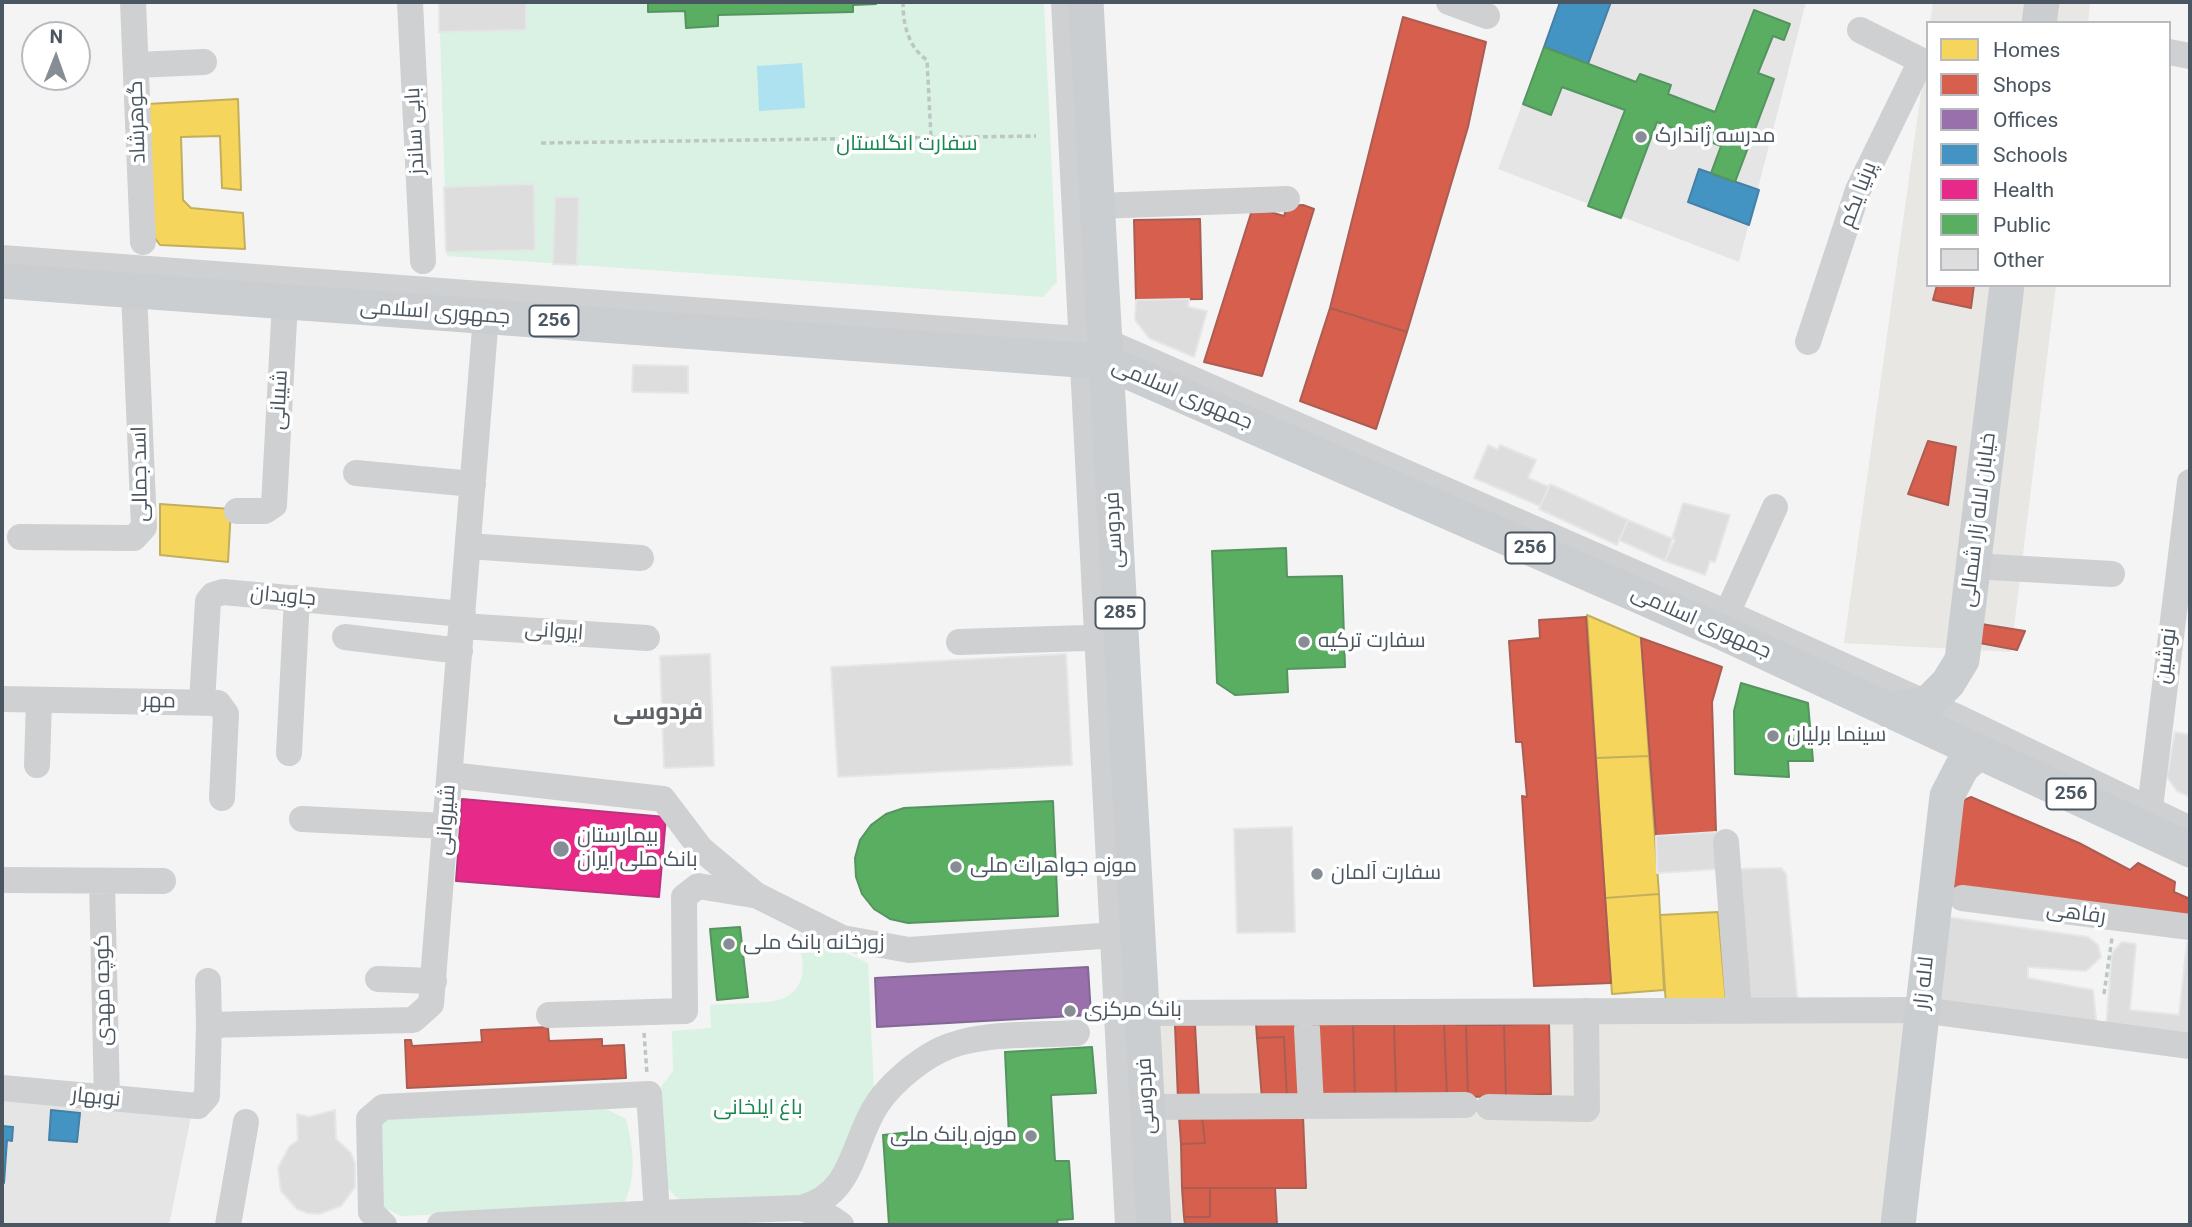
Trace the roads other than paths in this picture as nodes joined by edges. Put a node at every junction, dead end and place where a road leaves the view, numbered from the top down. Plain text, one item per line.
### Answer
1 (133, 2) edge
2 (410, 2) edge
3 (1065, 2) edge
4 (1086, 2) edge
5 (1449, 2) edge
6 (2042, 2) edge
7 (1488, 16) dead end
8 (2039, 21) edge
9 (1860, 30) dead end
10 (2171, 52) edge
11 (2190, 57) edge
12 (204, 62) dead end
13 (1925, 62) edge
14 (136, 65) junction
15 (1287, 199) dead end
16 (1097, 206) junction
17 (143, 242) dead end
18 (2, 258) edge
19 (423, 261) dead end
20 (2, 281) edge
21 (2007, 287) edge
22 (134, 291) junction
23 (285, 302) junction
24 (486, 316) junction
25 (1808, 342) dead end
26 (1094, 351) junction
27 (356, 473) dead end
28 (2190, 482) edge
29 (473, 484) junction
30 (1776, 507) dead end
31 (237, 511) dead end
32 (20, 537) dead end
33 (468, 546) junction
34 (641, 558) dead end
35 (1973, 566) junction
36 (2112, 574) dead end
37 (297, 598) junction
38 (1724, 622) junction
39 (461, 630) junction
40 (345, 637) dead end
41 (1110, 637) junction
42 (647, 638) dead end
43 (959, 642) dead end
44 (2, 699) edge
45 (39, 700) junction
46 (202, 702) junction
47 (1888, 709) junction
48 (1941, 710) junction
49 (1979, 752) junction
50 (289, 753) dead end
51 (37, 765) dead end
52 (450, 775) junction
53 (222, 798) dead end
54 (302, 819) dead end
55 (2148, 820) junction
56 (446, 826) junction
57 (2190, 829) edge
58 (1726, 842) dead end
59 (2190, 850) edge
60 (2, 880) edge
61 (102, 881) junction
62 (163, 881) dead end
63 (756, 895) junction
64 (1962, 898) dead end
65 (2190, 927) edge
66 (1125, 934) junction
67 (378, 979) dead end
68 (208, 981) dead end
69 (434, 988) junction
70 (1739, 1010) junction
71 (1922, 1010) junction
72 (1586, 1011) junction
73 (1142, 1013) junction
74 (549, 1015) dead end
75 (209, 1025) junction
76 (1307, 1029) dead end
77 (1077, 1033) dead end
78 (2190, 1045) edge
79 (2, 1088) edge
80 (107, 1100) junction
81 (1147, 1107) junction
82 (1325, 1110) junction
83 (246, 1122) dead end
84 (842, 1183) junction
85 (801, 1208) junction
86 (658, 1219) edge
87 (228, 1225) edge
88 (384, 1225) edge
89 (440, 1225) edge
90 (841, 1225) edge
91 (848, 1225) edge
92 (1128, 1225) edge
93 (1154, 1225) edge
94 (1898, 1225) edge

1 - 14 street, گوهرشاد
2 - 19 street, بابی ساندز
3 - 26 street, فردوسی
4 - 16 main road, فردوسی / 285
5 - 7 street
6 - 8 main road
9 - 13 street
10 - 11 street
12 - 14 street
13 - 25 street, پرنیا یکم
14 - 17 street, گوهرشاد
15 - 16 street
16 - 26 main road, فردوسی / 285
18 - 26 street
20 - 22 main road, جمهوری اسلامی / 256
21 - 35 main road, خیابان لاله زار شمالی
22 - 23 main road, جمهوری اسلامی / 256
22 - 32 street, اسد جمالی
23 - 24 main road, جمهوری اسلامی / 256
23 - 31 street, شیبانی
24 - 26 main road, جمهوری اسلامی / 256
24 - 29 street, شیروانی
26 - 38 main road, جمهوری اسلامی / 256
26 - 41 main road, فردوسی / 285
27 - 29 street
28 - 55 street, نوشین
29 - 33 street, شیروانی
30 - 38 street
33 - 34 street
33 - 39 street, شیروانی
35 - 36 street
35 - 48 main road, خیابان لاله زار شمالی
37 - 39 street, جاویدان
37 - 46 street, جاویدان
37 - 50 street
38 - 47 main road, جمهوری اسلامی / 256
38 - 48 street
39 - 40 street
39 - 42 street, ایروانی
39 - 52 street, شیروانی
41 - 43 street
41 - 66 main road, فردوسی / 285
44 - 45 street, مهر
45 - 46 street, مهر
45 - 51 street
46 - 53 street, مهر
47 - 48 main road
47 - 49 main road, جمهوری اسلامی / 256
48 - 55 street
49 - 55 main road, جمهوری اسلامی / 256
49 - 71 main road, لاله زار
52 - 56 street, شیروانی
52 - 63 street
54 - 56 street
55 - 57 street
55 - 59 main road, جمهوری اسلامی / 256
56 - 69 street, شیروانی
58 - 70 street
60 - 61 street
61 - 62 street
61 - 80 street, کوچه مهدی
63 - 66 street
63 - 74 street
64 - 65 street, رفاهی
66 - 73 main road, فردوسی / 285
66 - 92 street
67 - 69 street
68 - 75 street
69 - 75 street
70 - 71 street
70 - 72 street
71 - 78 street
71 - 94 main road, لاله زار
72 - 73 street
72 - 82 street
73 - 81 main road, فردوسی / 285
75 - 80 street, نوبهار
76 - 82 street
77 - 84 street
79 - 80 street, نوبهار
81 - 82 street
81 - 93 main road, فردوسی / 285
83 - 87 street
84 - 85 street
84 - 91 street
85 - 86 street
85 - 90 street
86 - 88 street
86 - 89 street

